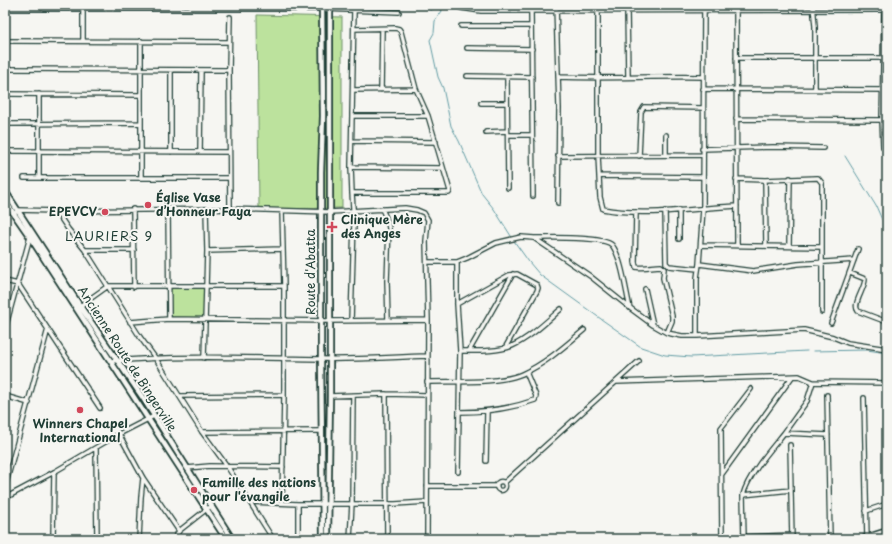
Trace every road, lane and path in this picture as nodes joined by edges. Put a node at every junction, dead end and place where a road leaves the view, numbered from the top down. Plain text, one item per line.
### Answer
1 (454, 5) edge
2 (556, 5) edge
3 (598, 5) edge
4 (704, 5) edge
5 (736, 5) edge
6 (813, 5) edge
7 (845, 5) edge
8 (45, 7) edge
9 (88, 7) edge
10 (131, 7) edge
11 (222, 7) edge
12 (322, 7) edge
13 (330, 7) edge
14 (5, 9) edge
15 (83, 9) junction
16 (354, 10) junction
17 (628, 10) junction
18 (704, 10) junction
19 (736, 10) junction
20 (813, 10) junction
21 (845, 10) junction
22 (531, 11) junction
23 (556, 11) junction
24 (598, 11) junction
25 (885, 11) edge
26 (399, 12) dead end
27 (230, 16) dead end
28 (461, 26) dead end
29 (532, 26) junction
30 (354, 29) junction
31 (382, 29) junction
32 (5, 40) edge
33 (83, 41) junction
34 (141, 41) junction
35 (229, 42) junction
36 (467, 48) dead end
37 (532, 49) junction
38 (736, 58) junction
39 (815, 58) junction
40 (883, 58) junction
41 (5, 69) edge
42 (141, 69) junction
43 (171, 70) junction
44 (201, 70) junction
45 (229, 70) junction
46 (466, 76) dead end
47 (507, 77) junction
48 (532, 77) junction
49 (558, 77) junction
50 (628, 77) junction
51 (703, 77) junction
52 (597, 79) junction
53 (736, 88) junction
54 (416, 89) junction
55 (703, 89) junction
56 (815, 89) junction
57 (353, 90) junction
58 (381, 90) junction
59 (885, 90) edge
60 (5, 94) edge
61 (39, 94) junction
62 (141, 95) junction
63 (481, 103) dead end
64 (507, 103) junction
65 (703, 108) junction
66 (352, 116) junction
67 (428, 116) junction
68 (736, 119) junction
69 (882, 120) junction
70 (141, 123) junction
71 (5, 124) edge
72 (40, 125) junction
73 (486, 132) dead end
74 (508, 133) junction
75 (666, 134) dead end
76 (532, 135) junction
77 (352, 141) junction
78 (436, 142) junction
79 (736, 148) junction
80 (823, 148) dead end
81 (702, 149) junction
82 (887, 149) edge
83 (5, 151) edge
84 (39, 151) junction
85 (141, 152) junction
86 (171, 152) junction
87 (200, 152) junction
88 (229, 152) junction
89 (598, 155) junction
90 (666, 155) junction
91 (702, 155) junction
92 (558, 156) junction
93 (639, 156) junction
94 (351, 167) junction
95 (443, 168) junction
96 (599, 176) junction
97 (702, 177) junction
98 (24, 178) dead end
99 (39, 178) junction
100 (141, 178) junction
101 (229, 178) junction
102 (736, 178) junction
103 (790, 178) junction
104 (765, 180) junction
105 (508, 188) dead end
106 (5, 191) edge
107 (352, 193) junction
108 (533, 196) dead end
109 (5, 201) edge
110 (558, 203) dead end
111 (737, 206) junction
112 (168, 209) junction
113 (206, 209) junction
114 (230, 209) junction
115 (382, 209) junction
116 (703, 209) junction
117 (18, 210) junction
118 (133, 210) junction
119 (679, 210) junction
120 (56, 211) junction
121 (282, 211) junction
122 (665, 211) junction
123 (321, 212) junction
124 (330, 212) junction
125 (353, 212) junction
126 (636, 212) junction
127 (14, 214) junction
128 (30, 237) junction
129 (534, 238) junction
130 (678, 239) dead end
131 (701, 245) junction
132 (736, 245) junction
133 (766, 245) junction
134 (789, 246) junction
135 (821, 247) junction
136 (282, 249) junction
137 (858, 249) dead end
138 (85, 250) junction
139 (134, 250) junction
140 (207, 251) junction
141 (854, 260) junction
142 (428, 262) junction
143 (457, 262) junction
144 (822, 262) junction
145 (699, 264) junction
146 (698, 269) junction
147 (850, 273) junction
148 (513, 274) junction
149 (5, 281) edge
150 (18, 284) junction
151 (206, 285) junction
152 (108, 286) junction
153 (134, 286) junction
154 (169, 286) junction
155 (284, 286) junction
156 (645, 289) dead end
157 (457, 304) junction
158 (80, 306) junction
159 (630, 308) junction
160 (561, 309) dead end
161 (822, 312) dead end
162 (169, 319) junction
163 (204, 320) junction
164 (388, 320) junction
165 (428, 320) junction
166 (284, 321) junction
167 (322, 321) junction
168 (329, 321) junction
169 (352, 321) junction
170 (130, 322) junction
171 (887, 322) edge
172 (830, 323) dead end
173 (653, 325) junction
174 (5, 329) edge
175 (48, 330) junction
176 (584, 330) dead end
177 (667, 333) junction
178 (697, 336) junction
179 (504, 348) junction
180 (887, 349) edge
181 (460, 351) junction
182 (469, 351) junction
183 (427, 356) junction
184 (204, 358) junction
185 (284, 358) junction
186 (156, 359) junction
187 (321, 359) junction
188 (330, 359) junction
189 (111, 361) junction
190 (117, 361) junction
191 (639, 361) dead end
192 (526, 372) junction
193 (792, 377) junction
194 (459, 381) junction
195 (427, 382) junction
196 (616, 382) junction
197 (813, 382) junction
198 (887, 382) edge
199 (751, 389) dead end
200 (386, 394) junction
201 (284, 395) junction
202 (427, 395) junction
203 (827, 395) dead end
204 (5, 396) edge
205 (180, 396) junction
206 (330, 396) junction
207 (353, 396) junction
208 (864, 398) dead end
209 (29, 403) junction
210 (100, 408) dead end
211 (460, 412) junction
212 (487, 412) junction
213 (154, 416) junction
214 (148, 419) junction
215 (284, 431) junction
216 (322, 431) junction
217 (202, 432) junction
218 (784, 433) junction
219 (119, 434) junction
220 (828, 435) junction
221 (790, 445) dead end
222 (96, 448) junction
223 (486, 461) dead end
224 (227, 466) junction
225 (283, 467) junction
226 (187, 468) junction
227 (54, 472) junction
228 (458, 472) dead end
229 (722, 475) junction
230 (143, 478) junction
231 (504, 483) junction
232 (427, 486) junction
233 (497, 486) junction
234 (5, 487) edge
235 (791, 490) junction
236 (743, 495) junction
237 (5, 498) edge
238 (251, 502) junction
239 (427, 502) junction
240 (282, 503) junction
241 (352, 503) junction
242 (298, 504) junction
243 (323, 504) junction
244 (329, 504) junction
245 (386, 504) junction
246 (887, 504) edge
247 (212, 505) junction
248 (206, 509) junction
249 (866, 511) junction
250 (179, 531) junction
251 (887, 531) edge
252 (887, 535) edge
253 (792, 537) edge
254 (744, 538) edge
255 (865, 538) edge
256 (53, 539) edge
257 (97, 539) edge
258 (139, 539) edge
259 (174, 539) edge
260 (226, 539) edge
261 (232, 539) edge
262 (273, 539) edge
263 (298, 539) edge
264 (323, 539) edge
265 (328, 539) edge
266 (350, 539) edge
267 (387, 539) edge
268 (427, 539) edge
269 (722, 539) edge
270 (830, 539) edge
271 (876, 539) edge

1 - 22 street
2 - 23 street
3 - 24 street
4 - 18 street
5 - 19 street
6 - 20 street
7 - 21 street
8 - 14 street
8 - 15 street
9 - 10 street
9 - 15 street
10 - 11 street
11 - 12 street
12 - 13 street
12 - 123 street, Route d'Abatta
13 - 16 street
13 - 124 street, Route d'Abatta
15 - 33 street
16 - 26 street
16 - 30 street
17 - 18 street
17 - 24 street
17 - 50 street
18 - 19 street
18 - 51 street
19 - 20 street
19 - 38 street
20 - 21 street
20 - 39 street
21 - 25 street
22 - 23 street
22 - 29 street
23 - 24 street
23 - 49 street
24 - 52 street
25 - 40 street
27 - 35 street
28 - 29 street
29 - 37 street
30 - 31 street
30 - 57 street
31 - 54 street
31 - 58 street
32 - 33 street
33 - 34 street
34 - 35 street
34 - 42 street
35 - 45 street
36 - 37 street
37 - 48 street
38 - 39 street
38 - 53 street
39 - 40 street
39 - 56 street
40 - 59 street
41 - 42 street
42 - 43 street
42 - 62 street
43 - 44 street
43 - 86 street
44 - 45 street
44 - 87 street
45 - 88 street
46 - 47 street
47 - 48 street
47 - 64 street
48 - 76 street
49 - 52 street
49 - 92 street
50 - 51 street
50 - 52 street
51 - 55 street
52 - 89 street
53 - 55 street
53 - 56 street
53 - 68 street
54 - 58 street
54 - 67 street
55 - 65 street
56 - 59 street
57 - 58 street
57 - 66 street
59 - 69 street
60 - 61 street
61 - 62 street
61 - 72 street
62 - 70 street
63 - 64 street
64 - 74 street
65 - 81 street
65 - 93 street
66 - 67 street
66 - 77 street
67 - 78 street
68 - 69 street
68 - 79 street
69 - 82 street
70 - 72 street
70 - 85 street
71 - 72 street
72 - 84 street
73 - 74 street
74 - 76 street
74 - 105 street
75 - 90 street
76 - 108 street
77 - 78 street
77 - 94 street
78 - 95 street
79 - 80 street
79 - 81 street
79 - 102 street
81 - 91 street
83 - 84 street
84 - 85 street
84 - 99 street
85 - 86 street
85 - 100 street
86 - 87 street
87 - 88 street
88 - 101 street
89 - 92 street
89 - 93 street
89 - 96 street
90 - 91 street
90 - 93 street
91 - 97 street
92 - 110 street
94 - 95 street
94 - 107 street
95 - 107 street
96 - 97 street
96 - 126 street
97 - 116 street
98 - 99 street
99 - 100 street
100 - 101 street
101 - 114 street
102 - 104 street
102 - 111 street
103 - 104 street
103 - 134 street
103 - 135 street
104 - 133 street
106 - 117 street, Ancienne Route de Bingerville
107 - 125 street
109 - 127 street, Ancienne Route de Bingerville
111 - 116 street
111 - 132 street
112 - 113 street
112 - 118 street
112 - 154 street
113 - 114 street
113 - 140 street
114 - 121 street
115 - 125 street
115 - 142 street
115 - 164 street
116 - 119 street
116 - 131 street
117 - 120 street
117 - 127 street
117 - 158 street, Ancienne Route de Bingerville
118 - 120 street
118 - 139 street
119 - 122 street
119 - 130 street
120 - 138 street
121 - 123 street
121 - 136 street
122 - 126 street
122 - 146 street
123 - 124 street
123 - 167 street, Route d'Abatta
124 - 125 street
124 - 168 street, Route d'Abatta
125 - 169 street
126 - 177 street
127 - 128 street, Ancienne Route de Bingerville
128 - 150 street
128 - 189 street, Ancienne Route de Bingerville
129 - 143 street
129 - 159 street
129 - 159 street
131 - 132 street
131 - 145 street
132 - 133 street
133 - 134 street
134 - 135 street
135 - 144 street
136 - 140 street
136 - 155 street
137 - 141 street
138 - 139 street
138 - 152 street
139 - 153 street
140 - 151 street
141 - 144 street
141 - 147 street
142 - 143 street
142 - 165 street
143 - 157 street
144 - 145 street
144 - 161 street
145 - 146 street
146 - 178 street
147 - 171 street
147 - 172 street
148 - 157 street
148 - 179 street
148 - 182 street
149 - 150 street
150 - 174 street
150 - 175 street
151 - 154 street
151 - 155 street
151 - 163 street
152 - 153 street
152 - 158 street
152 - 170 street
153 - 154 street
154 - 162 street
155 - 166 street
156 - 173 street
157 - 181 street
158 - 190 street, Ancienne Route de Bingerville
159 - 173 street
160 - 179 street
162 - 163 street
162 - 170 street
163 - 166 street
163 - 184 street
164 - 165 street
164 - 169 street
165 - 183 street
166 - 167 street
166 - 185 street
167 - 168 street
167 - 187 street, Route d'Abatta
168 - 169 street
168 - 188 street, Route d'Abatta
170 - 186 street
173 - 177 street
175 - 209 street
175 - 210 street
176 - 192 street
177 - 178 street
178 - 180 street
179 - 182 street
181 - 182 street
181 - 194 street
183 - 188 street
183 - 195 street
184 - 185 street
184 - 186 street
185 - 187 street
185 - 201 street
186 - 190 street
186 - 205 street
187 - 188 street
187 - 216 street, Route d'Abatta
188 - 206 street, Route d'Abatta
189 - 190 street
189 - 214 street, Ancienne Route de Bingerville
190 - 213 street, Ancienne Route de Bingerville
191 - 196 street
192 - 194 street
192 - 212 street
193 - 196 street
193 - 197 street
193 - 229 street
194 - 195 street
194 - 211 street
195 - 202 street
196 - 231 street
197 - 198 street
197 - 218 street
199 - 229 street
200 - 202 street
200 - 207 street
200 - 245 street
201 - 205 street
201 - 215 street
202 - 232 street
203 - 220 street
204 - 209 street
205 - 217 street
206 - 207 street
206 - 244 street, Route d'Abatta
207 - 241 street
208 - 249 street
209 - 234 street
211 - 212 street
211 - 228 street
212 - 223 street
213 - 214 street
213 - 226 street, Ancienne Route de Bingerville
214 - 219 street
214 - 248 street, Ancienne Route de Bingerville
215 - 216 street
215 - 217 street
215 - 225 street
216 - 243 street, Route d'Abatta
217 - 224 street
218 - 220 street
218 - 236 street
219 - 222 street
219 - 230 street
220 - 270 street
221 - 235 street
222 - 227 street
222 - 257 street
224 - 225 street
224 - 226 street
224 - 238 street
225 - 240 street
226 - 247 street, Ancienne Route de Bingerville
227 - 237 street
227 - 256 street
229 - 269 street
230 - 250 street
230 - 258 street
231 - 233 street
231 - 233 street
232 - 233 street
232 - 239 street
235 - 236 street
235 - 253 street
236 - 254 street
238 - 240 street
238 - 262 street
239 - 245 street
239 - 268 street
240 - 242 street
241 - 244 street
241 - 245 street
241 - 266 street
242 - 243 street
242 - 263 street
243 - 244 street
243 - 264 street, Route d'Abatta
244 - 265 street, Route d'Abatta
245 - 267 street
246 - 249 street
247 - 248 street
247 - 261 street, Ancienne Route de Bingerville
248 - 250 street
248 - 260 street, Ancienne Route de Bingerville
249 - 255 street
250 - 259 street
251 - 255 street
252 - 271 street
253 - 254 street

